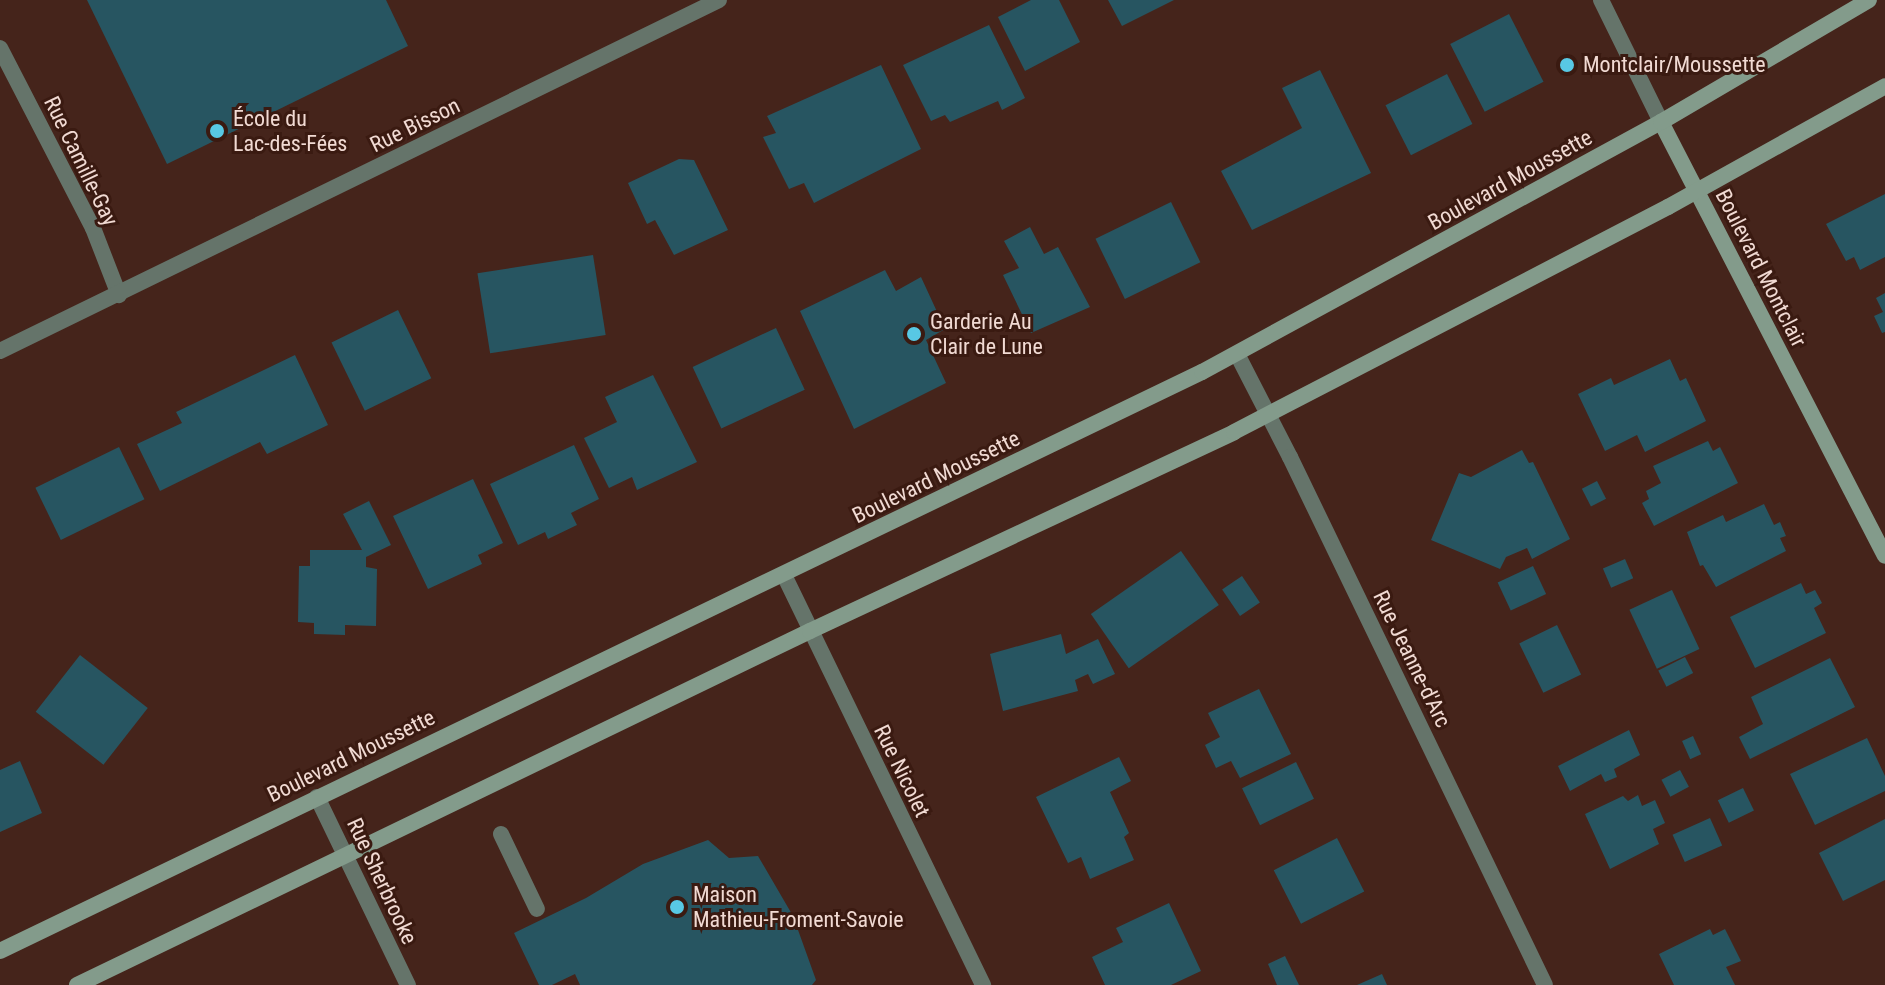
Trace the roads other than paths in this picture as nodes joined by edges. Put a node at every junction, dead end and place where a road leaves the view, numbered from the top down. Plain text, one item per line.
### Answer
1 (719, 0) edge
2 (1601, 0) edge
3 (1869, 0) edge
4 (0, 48) edge
5 (1885, 86) edge
6 (1661, 122) junction
7 (1696, 192) junction
8 (119, 295) junction
9 (0, 351) edge
10 (1237, 354) junction
11 (1268, 415) junction
12 (1885, 556) edge
13 (784, 575) junction
14 (810, 631) junction
15 (317, 797) junction
16 (501, 834) dead end
17 (345, 855) junction
18 (537, 909) dead end
19 (0, 951) edge
20 (77, 985) edge
21 (408, 985) edge
22 (983, 985) edge
23 (1545, 985) edge

1 - 8 street, Rue Bisson
2 - 6 street, Boulevard Montclair
3 - 6 street, Boulevard Moussette
4 - 8 street, Rue Camille-Gay
5 - 7 street
6 - 7 street, Boulevard Montclair
6 - 10 street, Boulevard Moussette
7 - 11 street
7 - 12 street, Boulevard Montclair
8 - 9 street, Rue Bisson
10 - 11 street, Rue Jeanne-d'Arc
10 - 13 street, Boulevard Moussette
11 - 14 street
11 - 23 street, Rue Jeanne-d'Arc
13 - 14 street, Rue Nicolet
13 - 15 street, Boulevard Moussette
14 - 17 street
14 - 22 street, Rue Nicolet
15 - 17 street, Rue Sherbrooke
15 - 19 street, Boulevard Moussette
16 - 18 street
17 - 20 street
17 - 21 street, Rue Sherbrooke

